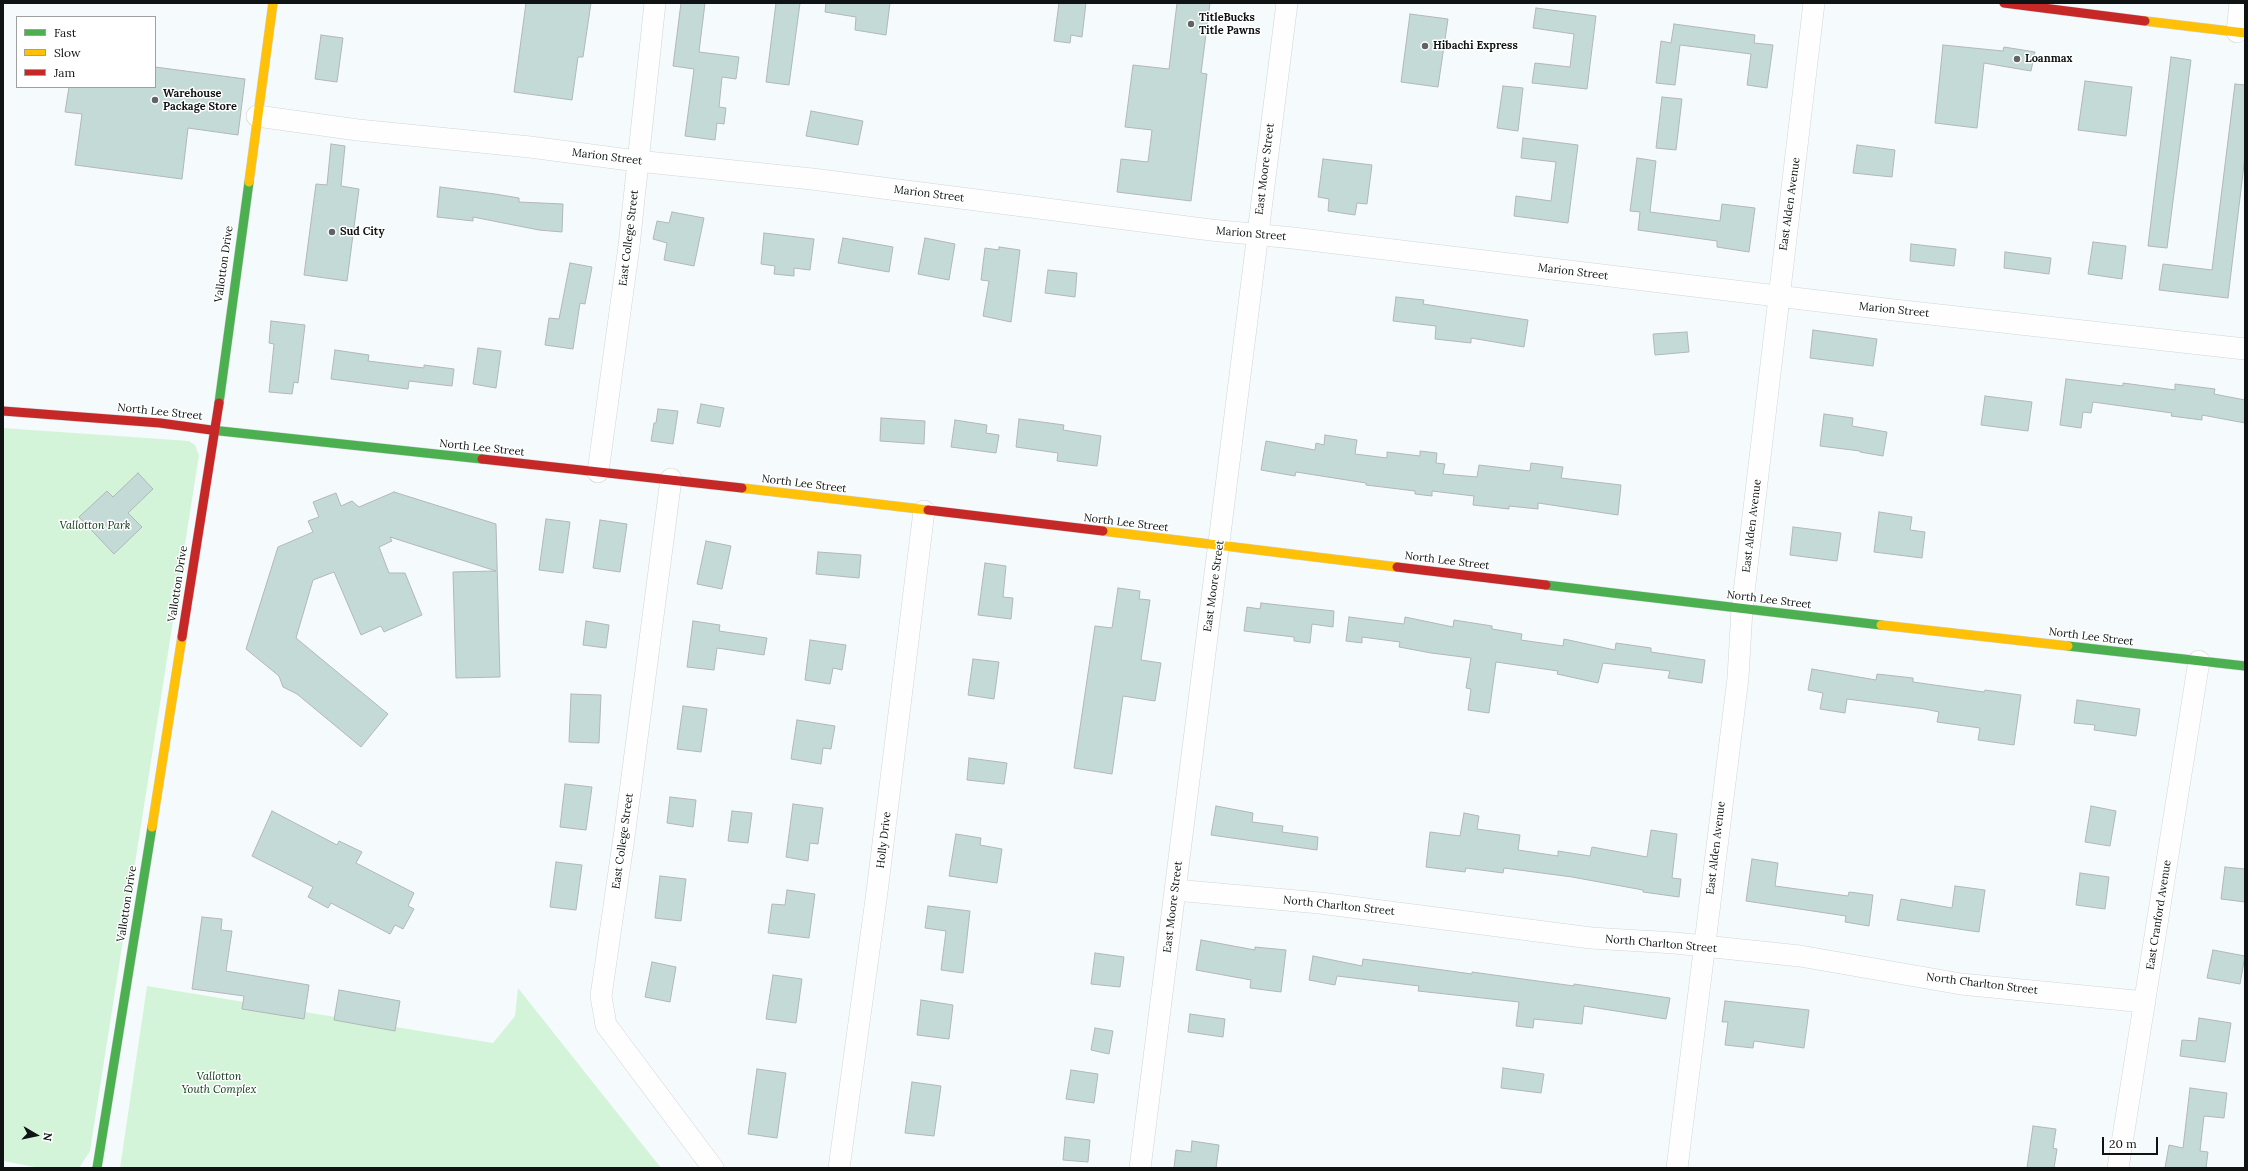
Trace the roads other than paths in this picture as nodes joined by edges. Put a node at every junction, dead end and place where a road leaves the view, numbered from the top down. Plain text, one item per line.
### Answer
1 (272, 3) edge
2 (655, 3) edge
3 (1287, 3) edge
4 (1814, 3) edge
5 (2004, 3) edge
6 (2240, 3) edge
7 (2241, 33) edge
8 (257, 116) junction
9 (637, 161) junction
10 (1257, 234) junction
11 (1778, 296) junction
12 (2245, 350) edge
13 (3, 412) edge
14 (215, 431) junction
15 (598, 472) junction
16 (670, 479) junction
17 (924, 511) junction
18 (1219, 546) junction
19 (1742, 609) junction
20 (2199, 661) junction
21 (2245, 666) edge
22 (1175, 890) junction
23 (1703, 946) junction
24 (2145, 1002) junction
25 (98, 1168) edge
26 (712, 1168) edge
27 (839, 1168) edge
28 (1140, 1168) edge
29 (1677, 1168) edge
30 (2118, 1168) edge

1 - 8 street, Vallotton Drive
2 - 9 street, East College Street
3 - 10 street, East Moore Street
4 - 11 street, East Alden Avenue
5 - 7 street
6 - 7 street
8 - 9 street, Marion Street
8 - 14 street, Vallotton Drive
9 - 10 street, Marion Street
9 - 15 street, East College Street
10 - 11 street, Marion Street
10 - 18 street, East Moore Street
11 - 12 street, Marion Street
11 - 19 street, East Alden Avenue
13 - 14 street, North Lee Street
14 - 15 street, North Lee Street
14 - 25 street, Vallotton Drive
15 - 16 street, North Lee Street
16 - 17 street, North Lee Street
16 - 26 street, East College Street
17 - 18 street, North Lee Street
17 - 27 street, Holly Drive
18 - 19 street, North Lee Street
18 - 22 street, East Moore Street
19 - 20 street, North Lee Street
19 - 23 street, East Alden Avenue
20 - 21 street, North Lee Street
20 - 24 street, East Cranford Avenue
22 - 23 street, North Charlton Street
22 - 28 street, East Moore Street
23 - 24 street, North Charlton Street
23 - 29 street, East Alden Avenue
24 - 30 street, East Cranford Avenue

